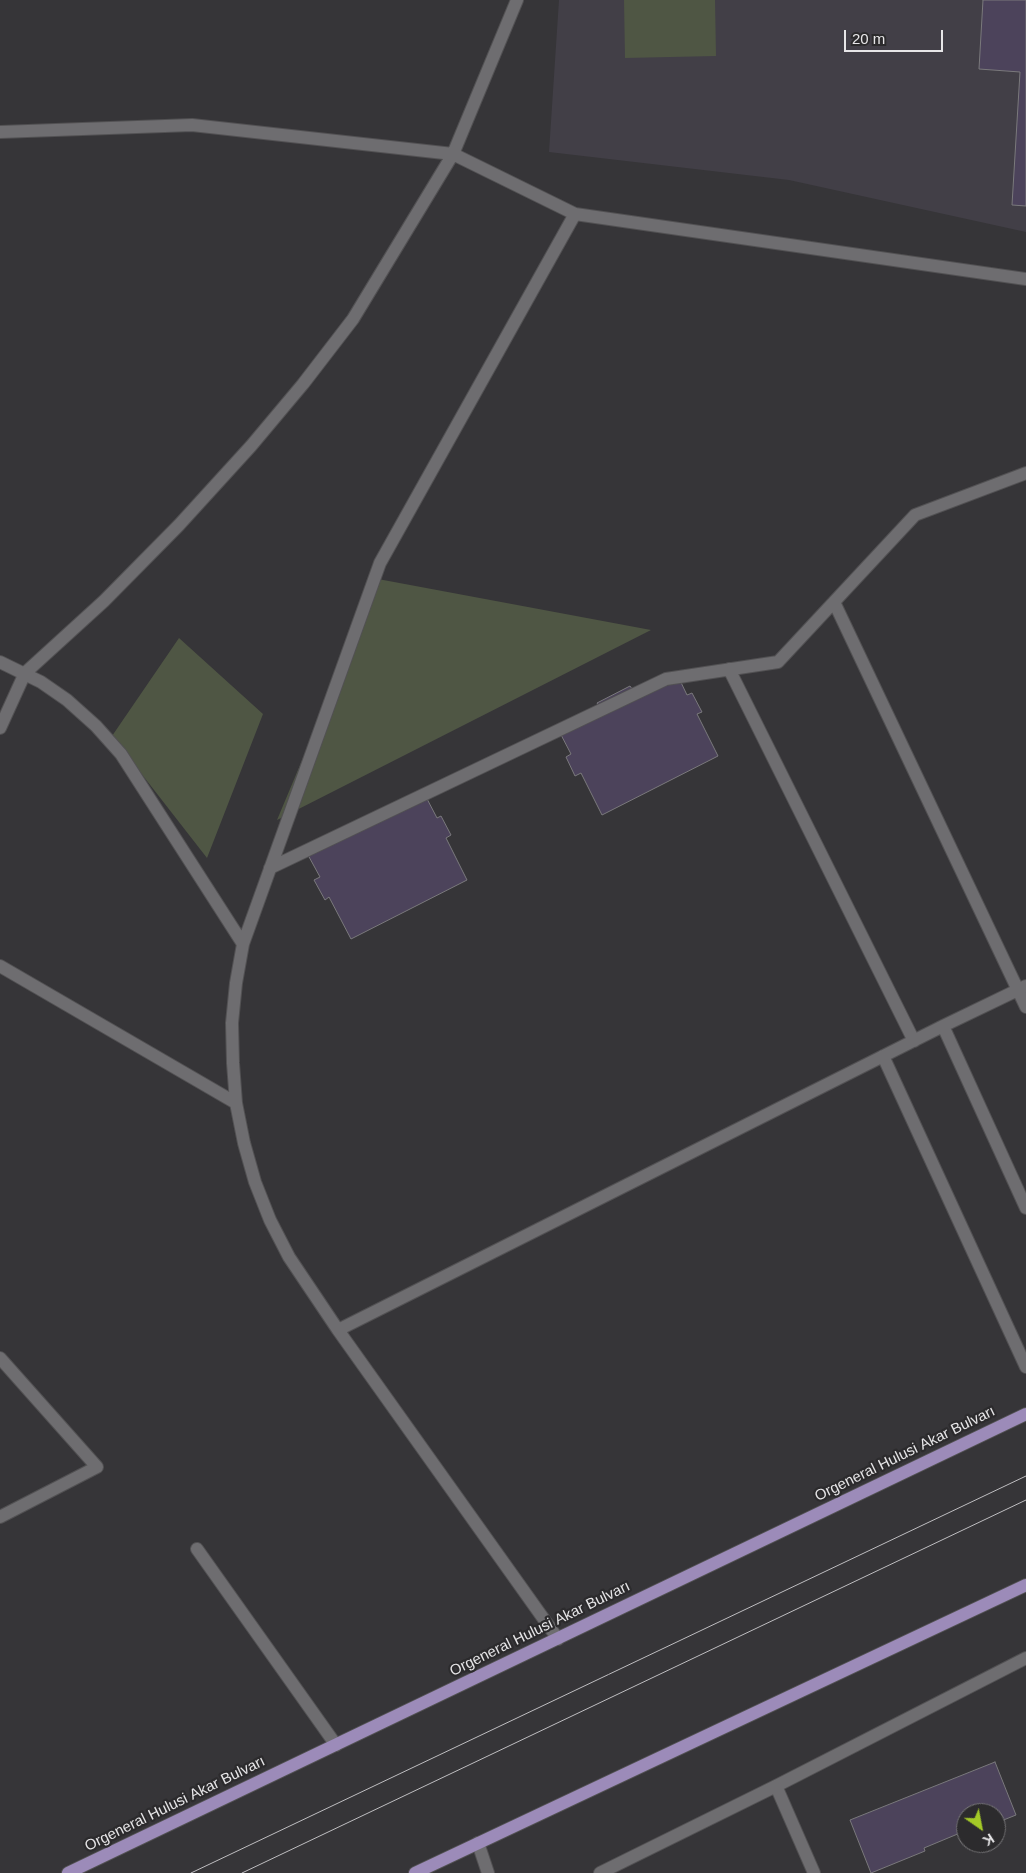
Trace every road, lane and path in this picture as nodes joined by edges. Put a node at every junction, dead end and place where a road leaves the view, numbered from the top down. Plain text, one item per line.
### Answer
1 (517, 0) edge
2 (0, 132) edge
3 (453, 154) junction
4 (575, 214) junction
5 (1026, 279) edge
6 (1026, 473) edge
7 (834, 602) junction
8 (0, 662) edge
9 (729, 670) junction
10 (25, 673) junction
11 (0, 728) edge
12 (270, 868) junction
13 (243, 944) junction
14 (0, 966) edge
15 (1022, 988) edge
16 (1026, 1008) edge
17 (943, 1026) junction
18 (914, 1041) junction
19 (883, 1056) junction
20 (236, 1103) junction
21 (1026, 1208) edge
22 (338, 1330) junction
23 (0, 1358) edge
24 (1026, 1367) edge
25 (1026, 1414) edge
26 (0, 1517) edge
27 (197, 1549) dead end
28 (1026, 1585) edge
29 (558, 1639) junction
30 (1026, 1658) edge
31 (336, 1745) junction
32 (776, 1786) junction
33 (478, 1843) junction
34 (68, 1873) edge
35 (415, 1873) edge
36 (488, 1873) edge
37 (600, 1873) edge
38 (814, 1873) edge

1 - 3 street
2 - 3 street
3 - 4 street
3 - 10 street
4 - 5 street
4 - 12 street
6 - 7 street
7 - 9 street
7 - 15 street
8 - 10 street
9 - 12 street
9 - 18 street
10 - 11 street
10 - 13 street
12 - 13 street
13 - 20 street
14 - 20 street
15 - 16 street
15 - 17 street
17 - 18 street
17 - 21 street
18 - 19 street
19 - 22 street
19 - 24 street
20 - 22 street
22 - 29 street
23 - 26 street
25 - 29 main road, Orgeneral Hulusi Akar Bulvarı
27 - 31 street
28 - 33 main road
29 - 31 main road, Orgeneral Hulusi Akar Bulvarı
30 - 32 street
31 - 34 main road, Orgeneral Hulusi Akar Bulvarı
32 - 37 street
32 - 38 street
33 - 35 main road
33 - 36 street

